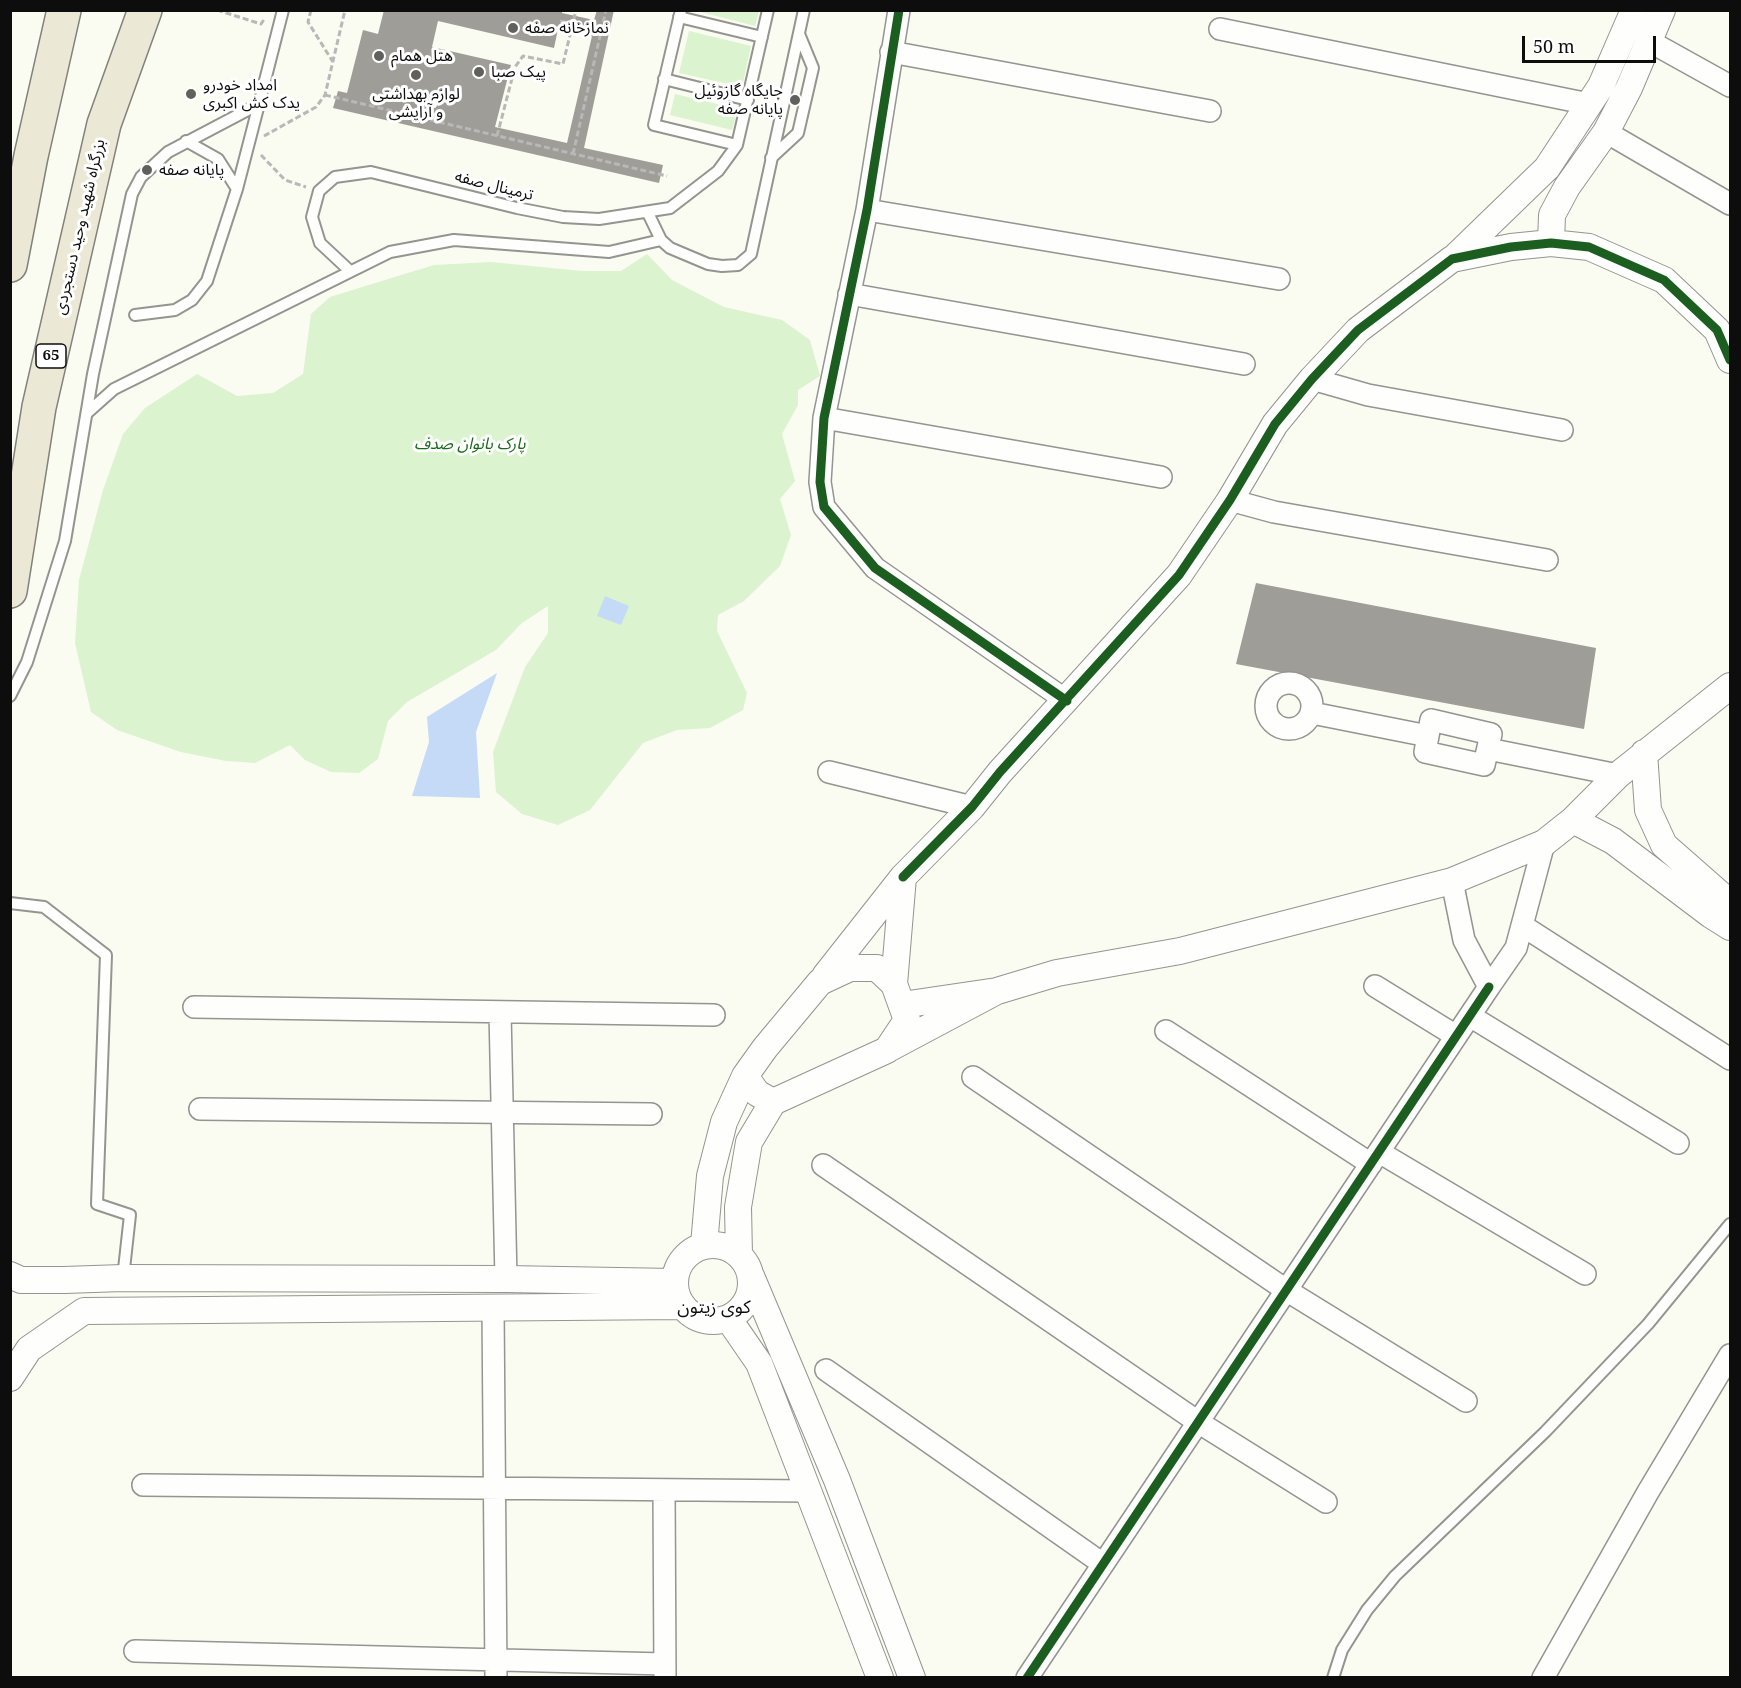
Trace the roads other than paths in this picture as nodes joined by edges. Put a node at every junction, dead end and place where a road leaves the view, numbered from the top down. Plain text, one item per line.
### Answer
1 (64, 10) edge
2 (76, 10) edge
3 (128, 10) edge
4 (146, 10) edge
5 (283, 10) edge
6 (768, 10) edge
7 (804, 10) edge
8 (899, 10) edge
9 (1634, 10) edge
10 (1662, 10) edge
11 (680, 14) edge
12 (1220, 29) dead end
13 (799, 34) junction
14 (762, 37) junction
15 (1648, 41) junction
16 (891, 52) junction
17 (664, 79) junction
18 (1731, 86) edge
19 (748, 100) junction
20 (259, 104) junction
21 (1589, 104) junction
22 (1210, 111) dead end
23 (104, 124) junction
24 (1606, 132) junction
25 (186, 141) junction
26 (737, 145) junction
27 (31, 156) junction
28 (771, 158) junction
29 (237, 189) junction
30 (1731, 204) edge
31 (867, 210) junction
32 (648, 213) junction
33 (661, 240) junction
34 (1551, 243) junction
35 (1452, 259) junction
36 (10, 265) edge
37 (350, 271) junction
38 (1279, 279) dead end
39 (849, 294) junction
40 (135, 315) dead end
41 (1731, 360) edge
42 (1244, 364) dead end
43 (1312, 379) junction
44 (87, 413) junction
45 (824, 418) junction
46 (1562, 430) dead end
47 (1161, 477) dead end
48 (1230, 500) junction
49 (1546, 560) dead end
50 (10, 591) edge
51 (1730, 688) edge
52 (10, 696) edge
53 (1067, 700) junction
54 (1312, 713) dead end
55 (1428, 736) junction
56 (1488, 749) junction
57 (1644, 753) junction
58 (828, 772) dead end
59 (1618, 775) junction
60 (972, 807) junction
61 (1573, 820) junction
62 (1544, 843) junction
63 (903, 877) junction
64 (1452, 881) junction
65 (10, 903) edge
66 (1731, 903) edge
67 (1523, 926) junction
68 (1731, 927) edge
69 (820, 982) junction
70 (1375, 986) dead end
71 (1489, 987) junction
72 (997, 991) junction
73 (898, 995) junction
74 (194, 1007) dead end
75 (500, 1012) junction
76 (714, 1015) dead end
77 (1470, 1016) junction
78 (1166, 1031) dead end
79 (1456, 1036) junction
80 (887, 1050) junction
81 (1731, 1059) edge
82 (745, 1076) junction
83 (973, 1077) dead end
84 (773, 1101) junction
85 (200, 1109) dead end
86 (501, 1114) junction
87 (651, 1114) dead end
88 (1678, 1143) dead end
89 (1375, 1158) junction
90 (824, 1165) dead end
91 (1731, 1224) edge
92 (704, 1245) junction
93 (745, 1265) junction
94 (1585, 1274) dead end
95 (10, 1275) edge
96 (123, 1278) junction
97 (506, 1279) junction
98 (674, 1282) junction
99 (1286, 1290) junction
100 (683, 1306) junction
101 (493, 1307) junction
102 (124, 1310) junction
103 (728, 1318) junction
104 (1731, 1356) edge
105 (826, 1370) dead end
106 (10, 1378) edge
107 (1466, 1401) dead end
108 (1198, 1422) junction
109 (142, 1485) dead end
110 (496, 1488) junction
111 (664, 1490) junction
112 (808, 1491) junction
113 (1326, 1502) dead end
114 (1103, 1564) junction
115 (135, 1651) dead end
116 (496, 1669) edge
117 (665, 1671) edge
118 (880, 1677) edge
119 (912, 1677) edge
120 (1027, 1677) edge
121 (1333, 1677) edge
122 (1543, 1677) edge

1 - 27 highway
2 - 27 highway
3 - 23 highway
4 - 23 highway, بزرگراه شهید وحید دستجردی / 65
5 - 20 lane
6 - 14 lane, ترمینال صفه
7 - 13 lane
8 - 16 street
9 - 21 street
10 - 15 street
11 - 14 lane
11 - 17 lane
12 - 21 street
13 - 28 lane
13 - 28 lane
14 - 19 lane, ترمینال صفه
15 - 18 street
15 - 24 street
16 - 22 street
16 - 31 street
17 - 19 lane
17 - 26 lane
19 - 26 lane, ترمینال صفه
20 - 25 lane
20 - 29 lane
21 - 35 street
23 - 50 highway, بزرگراه شهید وحید دستجردی / 65
24 - 30 street
24 - 34 street
25 - 29 lane
25 - 44 lane
26 - 32 lane, ترمینال صفه
27 - 36 highway
28 - 33 lane
29 - 40 lane
31 - 38 street
31 - 39 street
32 - 33 lane
32 - 37 lane, ترمینال صفه
33 - 37 lane
34 - 35 street
34 - 41 street
35 - 43 street
37 - 44 lane
39 - 42 street
39 - 45 street
43 - 46 street
43 - 48 street
44 - 52 lane
45 - 47 street
45 - 53 street
48 - 49 street
48 - 53 street
51 - 57 street
53 - 60 street
54 - 55 street
55 - 56 street
55 - 56 street
56 - 59 street
57 - 59 street
57 - 66 street
58 - 60 street
59 - 61 street
60 - 63 street
61 - 62 street
61 - 68 street
62 - 64 street
62 - 67 street
63 - 69 street
63 - 73 street
64 - 71 street
64 - 72 street
65 - 96 lane
67 - 71 street
67 - 81 street
69 - 73 street
69 - 82 street
70 - 79 street
71 - 77 street
72 - 73 street
72 - 80 street
73 - 80 street
74 - 75 street
75 - 76 street
75 - 86 street
77 - 79 street
77 - 88 street
78 - 89 street
79 - 89 street
80 - 84 street
82 - 84 street
82 - 92 street
83 - 99 street
84 - 93 street
85 - 86 street
86 - 87 street
86 - 97 street
89 - 94 street
89 - 99 street
90 - 108 street
91 - 121 lane
92 - 93 street
92 - 98 street
93 - 103 street
93 - 119 street
95 - 96 street
96 - 97 street
96 - 102 street
97 - 98 street
98 - 100 street
99 - 107 street
99 - 108 street
100 - 101 street
100 - 103 street
101 - 102 street
101 - 110 street
102 - 106 street
103 - 112 street
104 - 122 street
105 - 114 street
108 - 113 street
108 - 114 street
109 - 110 street
110 - 111 street
110 - 116 street
111 - 112 street
111 - 117 street
112 - 118 street
114 - 120 street
115 - 116 street
116 - 117 street

